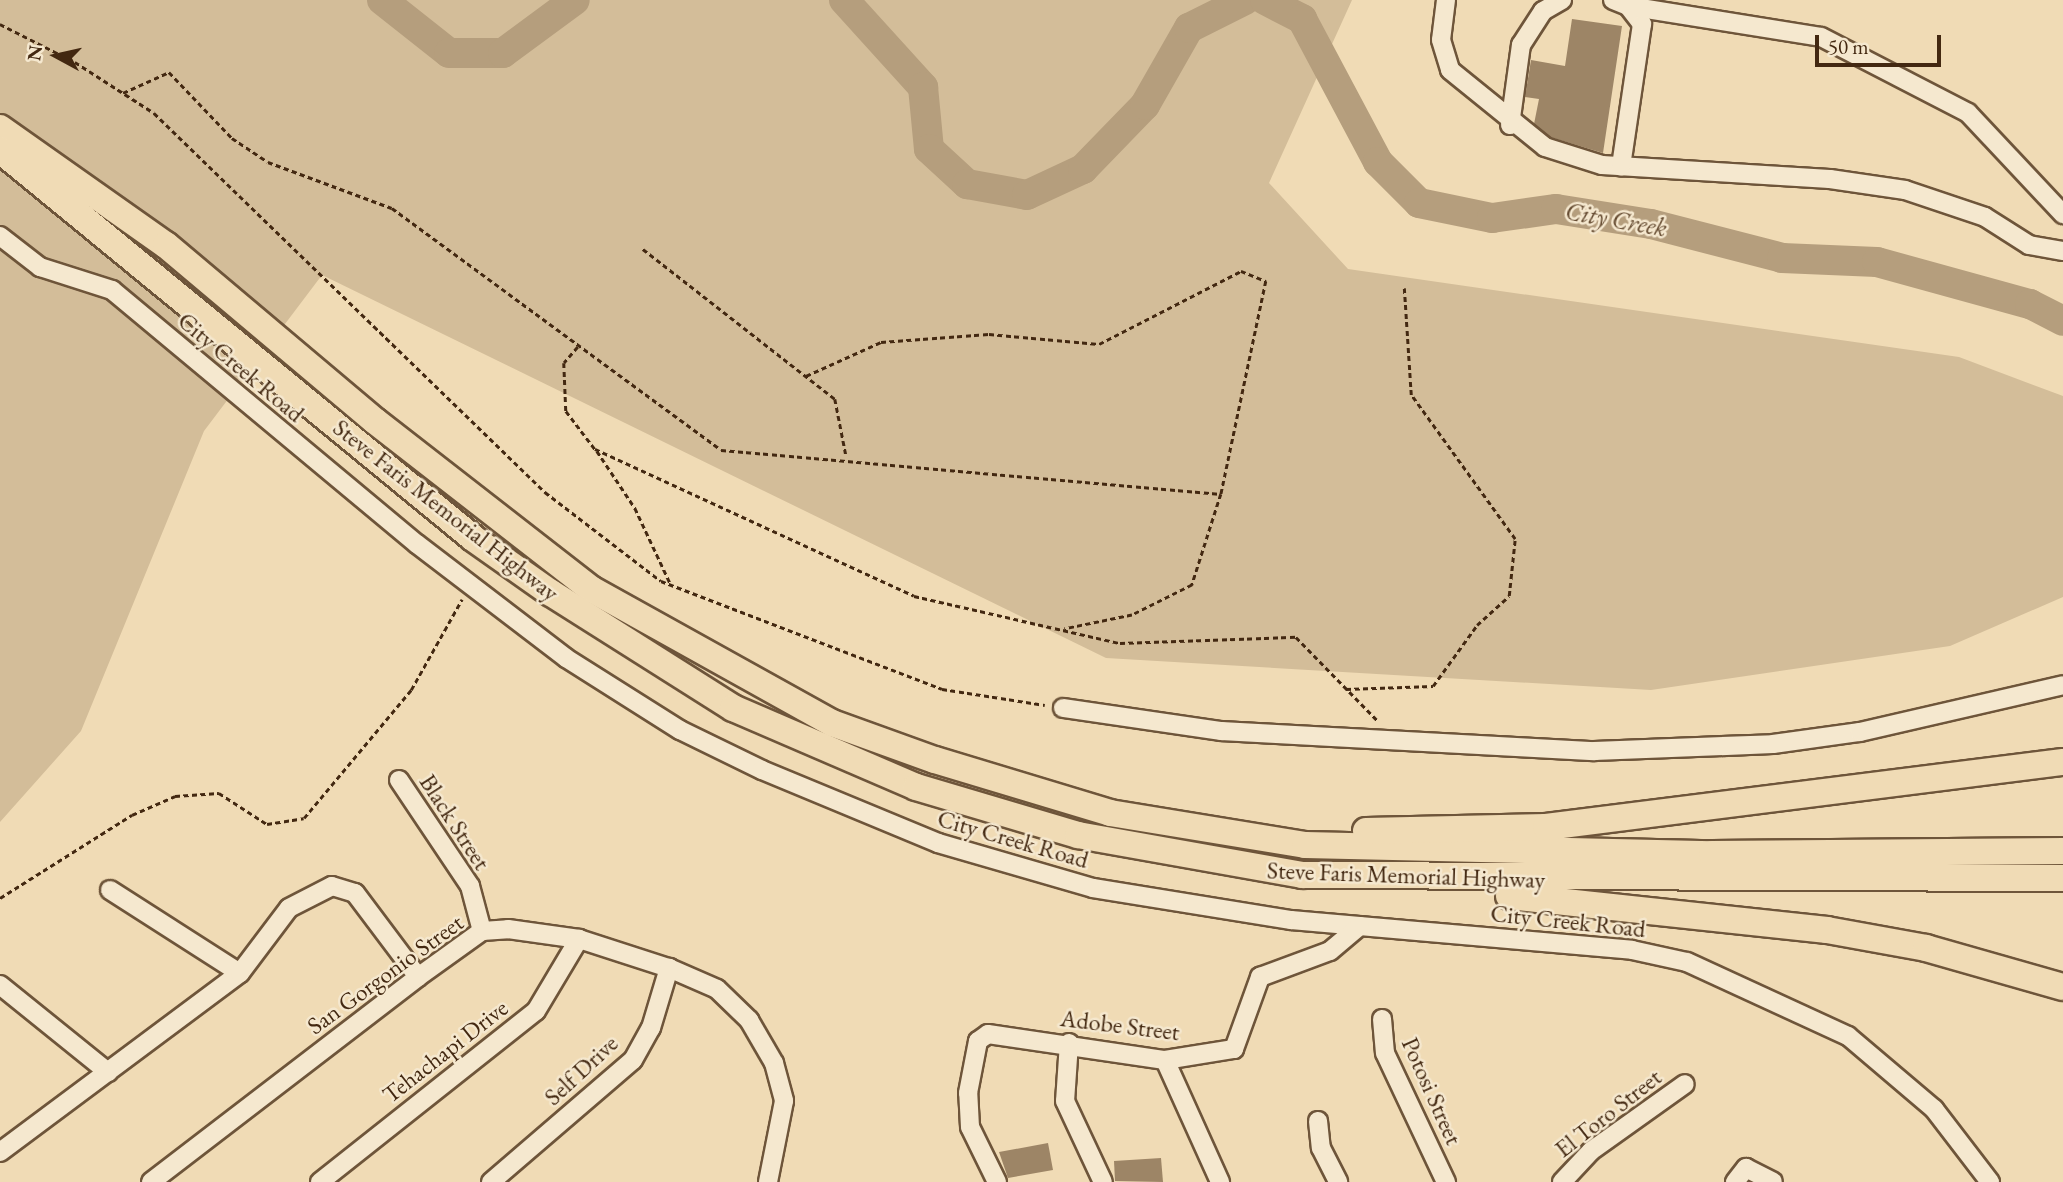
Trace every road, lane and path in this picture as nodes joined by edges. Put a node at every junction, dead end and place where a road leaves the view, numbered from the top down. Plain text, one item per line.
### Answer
1 (1446, 0) edge
2 (1562, 0) edge
3 (1620, 3) edge
4 (0, 24) edge
5 (123, 93) junction
6 (1510, 125) junction
7 (0, 128) edge
8 (0, 150) edge
9 (1621, 166) junction
10 (2063, 214) edge
11 (0, 236) edge
12 (643, 249) dead end
13 (2063, 251) edge
14 (1404, 288) dead end
15 (578, 347) junction
16 (806, 376) junction
17 (595, 449) junction
18 (847, 457) junction
19 (1221, 494) junction
20 (671, 585) junction
21 (468, 586) junction
22 (1061, 629) junction
23 (2063, 685) edge
24 (1346, 689) junction
25 (1063, 708) joint
26 (1398, 741) junction
27 (2063, 762) edge
28 (399, 780) dead end
29 (1204, 831) junction
30 (2063, 851) edge
31 (1302, 875) junction
32 (2063, 878) edge
33 (110, 890) dead end
34 (0, 898) edge
35 (1360, 926) junction
36 (482, 932) junction
37 (579, 939) junction
38 (669, 968) junction
39 (240, 973) junction
40 (418, 977) junction
41 (0, 985) edge
42 (2063, 987) edge
43 (1382, 1019) dead end
44 (1069, 1044) junction
45 (1165, 1060) junction
46 (108, 1072) junction
47 (1685, 1084) dead end
48 (1318, 1121) dead end
49 (0, 1152) edge
50 (151, 1182) edge
51 (320, 1182) edge
52 (491, 1182) edge
53 (768, 1182) edge
54 (997, 1182) edge
55 (1103, 1182) edge
56 (1220, 1182) edge
57 (1338, 1182) edge
58 (1446, 1182) edge
59 (1562, 1182) edge
60 (1735, 1182) edge
61 (1773, 1182) edge
62 (1990, 1182) edge

1 - 6 street
2 - 6 street
3 - 9 street
3 - 10 street
4 - 5 path
5 - 15 path
5 - 20 path
6 - 9 street
7 - 29 highway, Steve Faris Memorial Highway
8 - 31 highway, Steve Faris Memorial Highway
9 - 13 street
11 - 21 street, City Creek Road
12 - 16 path
14 - 24 path
15 - 17 path
15 - 18 path
16 - 18 path
16 - 19 path
17 - 20 path
17 - 22 path
18 - 19 path
19 - 22 path
20 - 25 path
21 - 34 path
21 - 35 street, City Creek Road
22 - 24 path
23 - 26 street
24 - 26 path
25 - 26 street
27 - 29 highway
28 - 36 street, Black Street
29 - 30 highway, Steve Faris Memorial Highway
31 - 32 highway, Steve Faris Memorial Highway
31 - 42 highway
33 - 39 street
35 - 45 street, Adobe Street
35 - 62 street, City Creek Road
36 - 37 street, San Gorgonio Street
36 - 40 street, San Gorgonio Street
37 - 38 street, San Gorgonio Street
37 - 51 street, Tehachapi Drive
38 - 52 street, Self Drive
38 - 53 street, San Gorgonio Street
39 - 40 street
39 - 46 street
40 - 50 street, San Gorgonio Street
41 - 46 street
43 - 58 street, Potosi Street
44 - 45 street, Adobe Street
44 - 54 street, Adobe Street
44 - 55 street
45 - 56 street
46 - 49 street
47 - 59 street, El Toro Street
48 - 57 street
60 - 61 street

